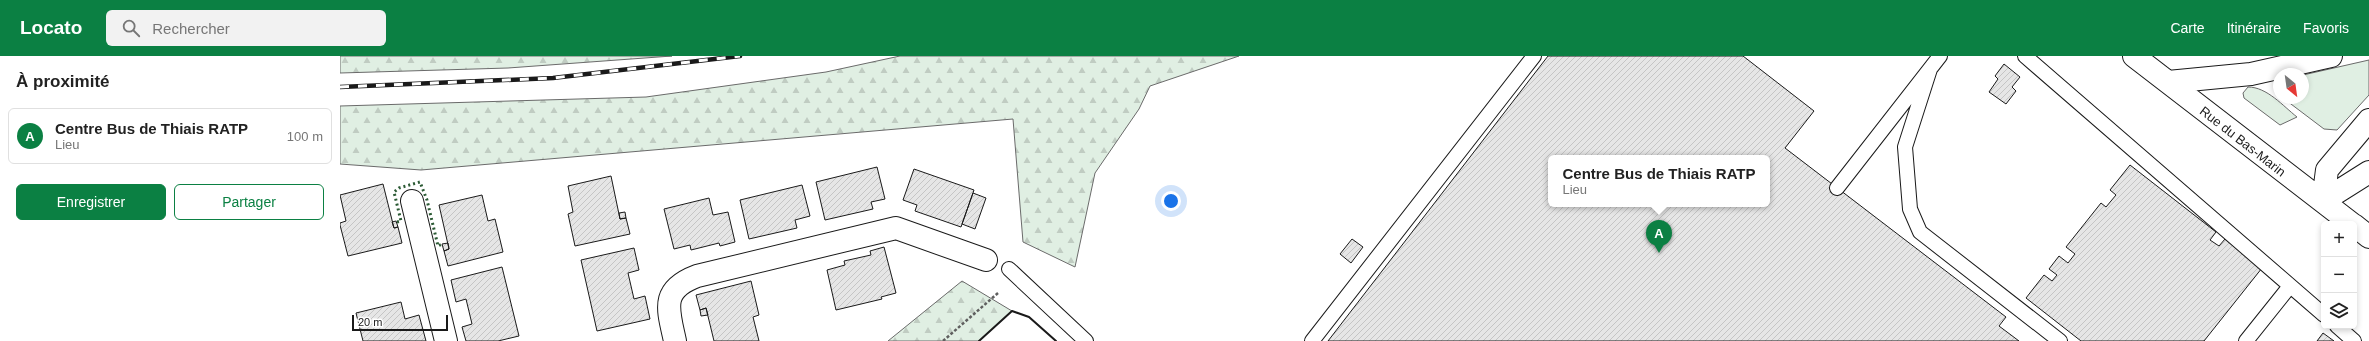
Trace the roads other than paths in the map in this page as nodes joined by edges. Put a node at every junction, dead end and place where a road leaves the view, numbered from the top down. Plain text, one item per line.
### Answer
1 (1534, 56) edge
2 (1940, 56) edge
3 (2025, 56) edge
4 (2134, 56) edge
5 (2331, 56) edge
6 (1930, 69) junction
7 (2168, 82) junction
8 (2369, 120) edge
9 (2369, 172) edge
10 (1838, 188) dead end
11 (412, 201) dead end
12 (2323, 201) junction
13 (2348, 221) edge
14 (2357, 228) edge
15 (2369, 237) edge
16 (986, 260) dead end
17 (1012, 271) road end
18 (2290, 286) junction
19 (2321, 312) edge
20 (2340, 329) edge
21 (446, 341) edge
22 (675, 341) edge
23 (1086, 341) edge
24 (1312, 341) edge
25 (2060, 341) edge
26 (2246, 341) edge
27 (2354, 341) edge

1 - 24 lane
2 - 6 lane
3 - 18 lane
4 - 7 main road, Rue du Bas-Marin
5 - 7 main road
6 - 10 lane
6 - 25 lane
7 - 12 main road, Rue du Bas-Marin
8 - 12 main road
9 - 12 main road
11 - 21 main road
12 - 13 main road, Rue du Bas-Marin
14 - 15 main road, Rue du Bas-Marin
16 - 22 main road
17 - 23 lane
18 - 19 lane
18 - 26 lane
20 - 27 lane

